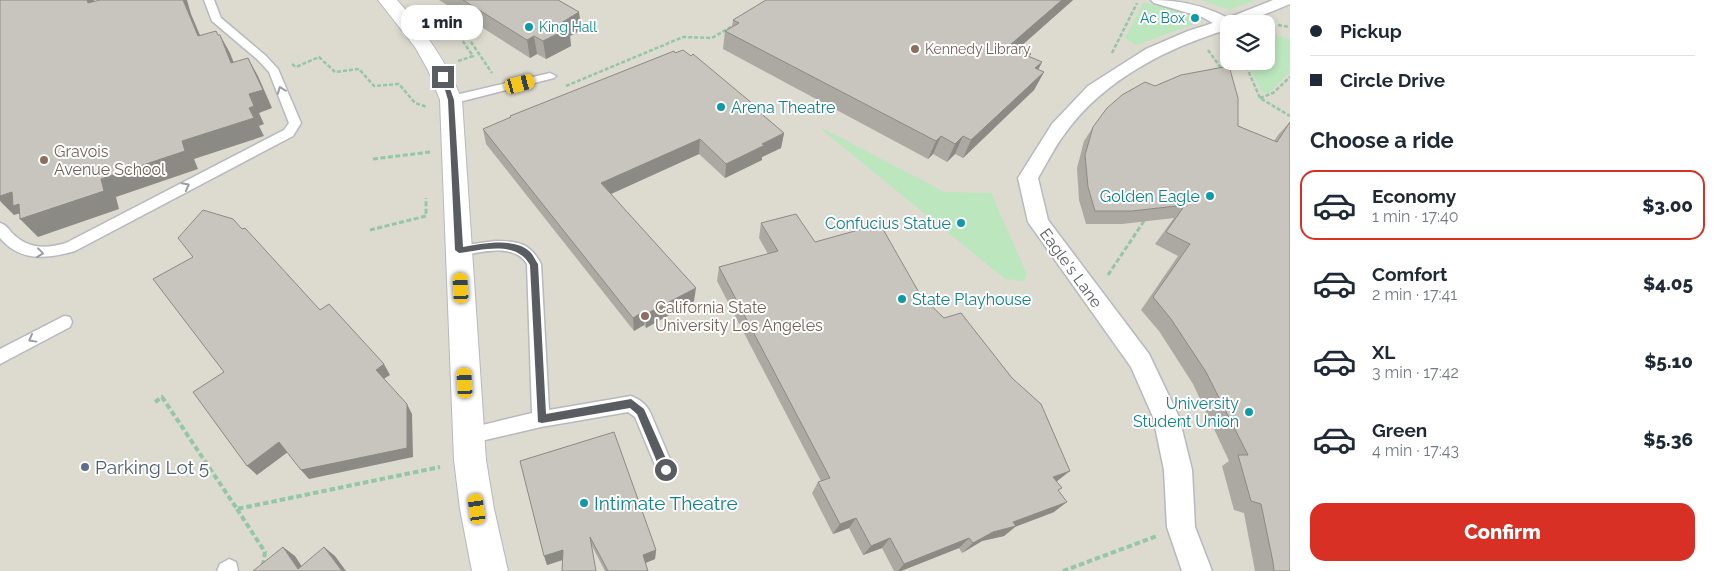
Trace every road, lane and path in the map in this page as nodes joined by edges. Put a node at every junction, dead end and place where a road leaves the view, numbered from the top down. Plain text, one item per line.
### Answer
1 (209, 0) edge
2 (387, 0) edge
3 (1139, 0) edge
4 (1159, 0) edge
5 (1286, 0) edge
6 (1249, 15) edge
7 (743, 19) edge
8 (1220, 20) edge
9 (1220, 26) edge
10 (1194, 34) junction
11 (289, 61) dead end
12 (458, 61) dead end
13 (1248, 70) edge
14 (1225, 75) edge
15 (550, 76) joint
16 (1290, 77) edge
17 (496, 79) dead end
18 (1094, 90) junction
19 (1260, 98) junction
20 (442, 105) junction
21 (1290, 116) edge
22 (433, 152) dead end
23 (373, 159) dead end
24 (426, 198) dead end
25 (1144, 221) edge
26 (0, 228) edge
27 (370, 230) dead end
28 (459, 250) junction
29 (1092, 298) junction
30 (64, 322) dead end
31 (0, 357) edge
32 (155, 402) dead end
33 (542, 419) junction
34 (468, 436) junction
35 (442, 466) dead end
36 (666, 470) dead end
37 (237, 509) junction
38 (1181, 527) junction
39 (258, 571) edge
40 (490, 571) edge
41 (1063, 571) edge
42 (1197, 571) edge

26 -> 1 lane
2 - 20 street
3 - 18 path
4 - 8 street
5 - 6 street, Eagle's Lane
7 - 15 path
9 - 10 street, Eagle's Lane
10 - 14 path
10 - 18 street, Eagle's Lane
11 - 20 path
12 - 17 path
13 - 19 path
15 - 20 lane
16 - 19 path
18 - 29 street, Eagle's Lane
19 - 21 path
20 - 28 street
22 - 23 path
24 - 27 path
25 - 29 path
28 - 33 lane
28 - 34 street
29 - 38 street, Eagle's Lane
30 -> 31 lane
32 - 37 path
33 - 34 lane
33 - 36 lane
34 - 40 street
35 - 37 path
37 - 39 path
38 - 41 path
38 - 42 street, Eagle's Lane

